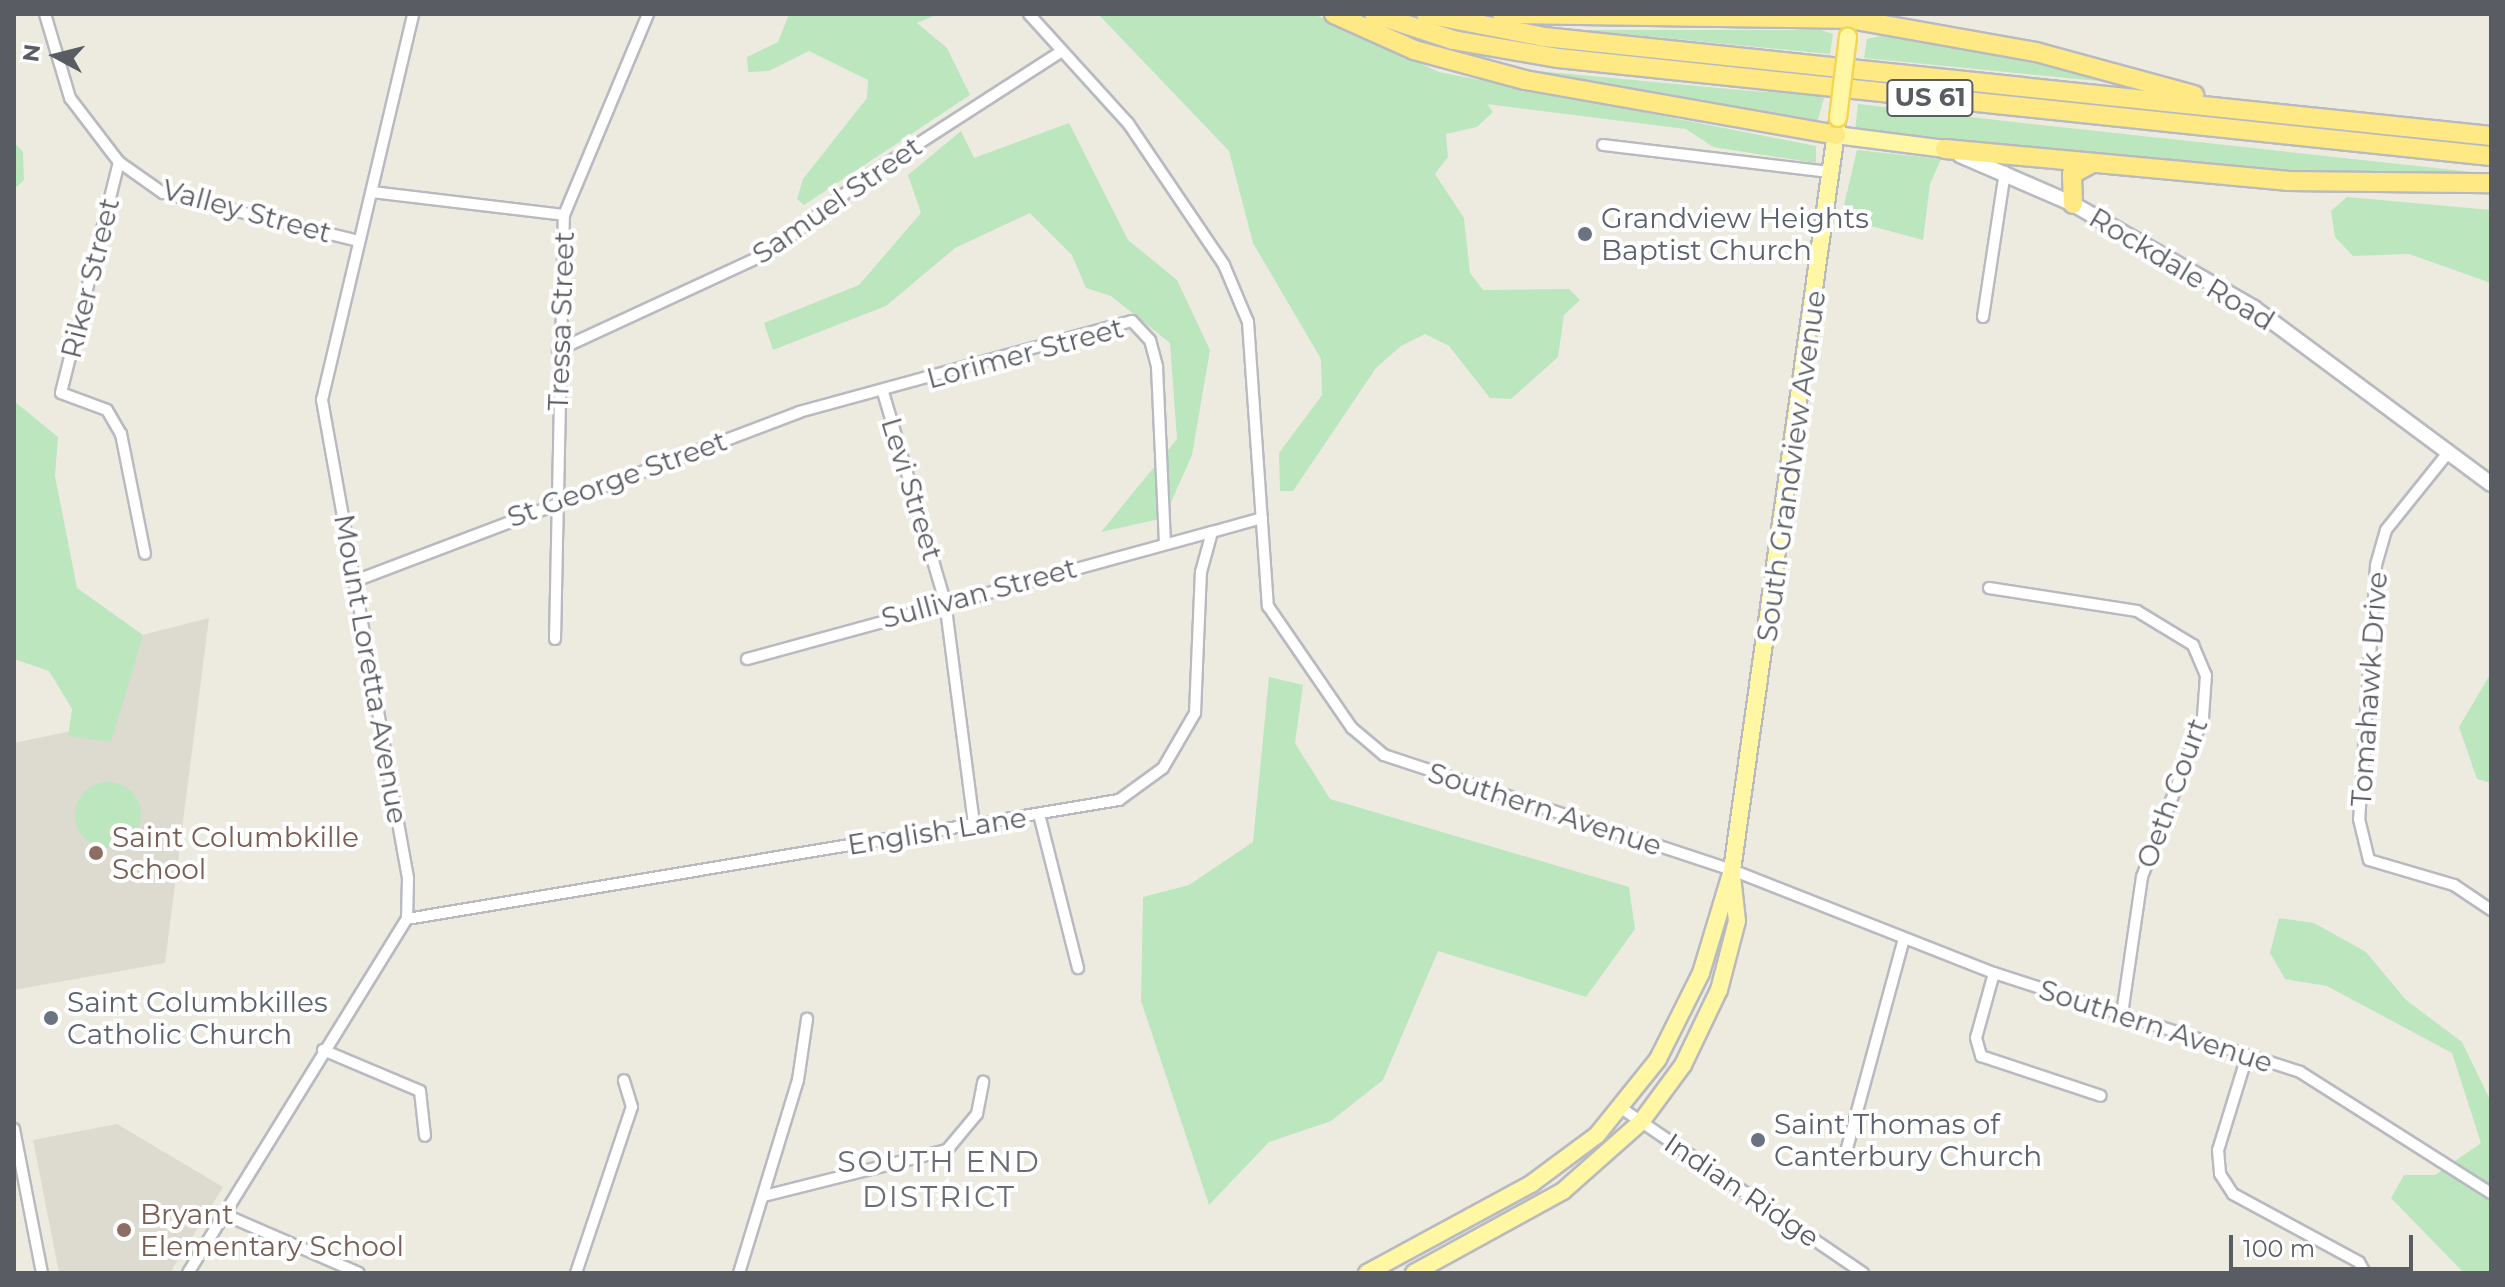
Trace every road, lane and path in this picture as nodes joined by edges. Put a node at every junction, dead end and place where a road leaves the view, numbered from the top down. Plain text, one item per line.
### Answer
1 (45, 14) edge
2 (413, 14) edge
3 (648, 14) edge
4 (1029, 14) edge
5 (1334, 14) edge
6 (1374, 14) edge
7 (1426, 14) edge
8 (1502, 14) edge
9 (1849, 23) edge
10 (1062, 51) junction
11 (2268, 114) junction
12 (1837, 126) junction
13 (2491, 136) edge
14 (1603, 145) dead end
15 (1945, 149) junction
16 (2491, 156) edge
17 (119, 162) junction
18 (2091, 164) junction
19 (1830, 172) junction
20 (2005, 172) junction
21 (2491, 183) edge
22 (372, 192) junction
23 (2073, 204) junction
24 (564, 215) junction
25 (358, 241) junction
26 (1983, 317) dead end
27 (558, 350) junction
28 (883, 392) junction
29 (2447, 454) junction
30 (2491, 484) edge
31 (556, 500) junction
32 (1262, 518) junction
33 (1212, 532) junction
34 (1165, 544) junction
35 (145, 554) dead end
36 (355, 581) junction
37 (1989, 588) dead end
38 (945, 601) junction
39 (555, 639) dead end
40 (747, 659) dead end
41 (1039, 814) junction
42 (974, 824) junction
43 (1732, 870) junction
44 (2491, 910) edge
45 (407, 919) junction
46 (1904, 939) junction
47 (1078, 968) dead end
48 (1994, 973) junction
49 (2122, 1014) junction
50 (807, 1019) dead end
51 (323, 1050) junction
52 (2247, 1056) junction
53 (624, 1080) dead end
54 (983, 1082) dead end
55 (2101, 1096) dead end
56 (1621, 1108) junction
57 (1641, 1122) junction
58 (14, 1129) edge
59 (425, 1136) dead end
60 (1846, 1152) dead end
61 (2491, 1193) edge
62 (764, 1196) junction
63 (221, 1213) junction
64 (1438, 1235) junction
65 (1448, 1254) junction
66 (42, 1273) edge
67 (188, 1273) edge
68 (359, 1273) edge
69 (576, 1273) edge
70 (739, 1273) edge
71 (1367, 1273) edge
72 (1414, 1273) edge
73 (1863, 1273) edge
74 (2365, 1273) edge

1 - 17 street, Valley Street
2 - 22 street, Mount Loretta Avenue
3 - 24 street, Tressa Street
4 - 10 street, Southern Avenue
5 - 12 highway
6 - 16 highway, US 61
7 - 11 highway, US 61
8 - 9 highway
9 - 11 highway
9 - 12 main road, South Grandview Avenue, bridge
10 - 27 street, Samuel Street
10 - 32 street, Southern Avenue
11 - 13 highway, US 61
12 - 15 main road, Rockdale Road
12 - 19 main road, South Grandview Avenue
14 - 19 street
15 - 18 highway
15 - 20 street, Rockdale Road
17 - 25 street, Valley Street
17 - 35 street, Riker Street
18 - 21 highway
18 - 23 highway
19 - 43 main road, South Grandview Avenue
20 - 23 street, Rockdale Road
20 - 26 street
22 - 24 street
22 - 25 street, Mount Loretta Avenue
23 - 29 street, Rockdale Road
24 - 27 street, Tressa Street
25 - 36 street, Mount Loretta Avenue
27 - 31 street, Tressa Street
28 - 31 street, St George Street
28 - 34 street, Lorimer Street
28 - 38 street, Levi Street
29 - 30 street, Rockdale Road
29 - 44 street, Tomahawk Drive
31 - 36 street, St George Street
31 - 39 street, Tressa Street
32 - 33 street
32 - 43 street, Southern Avenue
33 - 34 street, Sullivan Street
33 - 41 street, English Lane
34 - 38 street, Sullivan Street
36 - 45 street, Mount Loretta Avenue
37 - 49 street, Oeth Court
38 - 40 street, Sullivan Street
38 - 42 street, Levi Street
41 - 42 street, English Lane
41 - 47 street
42 - 45 street, English Lane
43 - 46 street, Southern Avenue
43 - 56 main road, South Grandview Avenue
43 - 57 main road, South Grandview Avenue
45 - 51 street
46 - 48 street, Southern Avenue
46 - 60 street
48 - 49 street, Southern Avenue
48 - 55 street
49 - 52 street, Southern Avenue
50 - 62 street
51 - 59 street
51 - 63 street
52 - 61 street, Southern Avenue
52 - 74 street
53 - 69 street
54 - 62 street
56 - 57 street, Indian Ridge
56 - 64 main road, South Grandview Avenue
57 - 65 main road, South Grandview Avenue
57 - 73 street, Indian Ridge
58 - 66 street
62 - 70 street
63 - 67 street
63 - 68 street
64 - 65 main road
64 - 71 main road, South Grandview Avenue
65 - 72 main road, South Grandview Avenue

